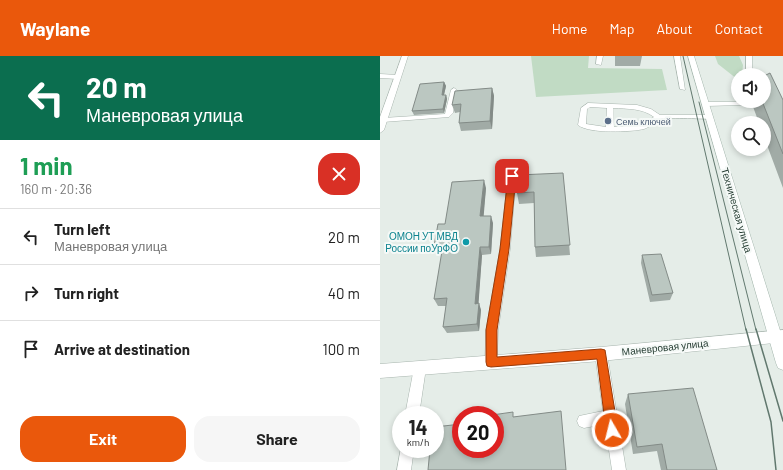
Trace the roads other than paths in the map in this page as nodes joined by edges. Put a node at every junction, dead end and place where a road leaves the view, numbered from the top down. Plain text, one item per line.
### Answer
1 (405, 56) edge
2 (600, 56) edge
3 (677, 56) edge
4 (692, 56) edge
5 (749, 56) edge
6 (599, 64) dead end
7 (749, 68) edge
8 (380, 76) edge
9 (398, 77) junction
10 (683, 89) dead end
11 (454, 90) edge
12 (706, 104) junction
13 (731, 104) edge
14 (610, 106) junction
15 (658, 117) junction
16 (709, 117) junction
17 (384, 120) junction
18 (610, 129) junction
19 (380, 130) edge
20 (512, 176) dead end
21 (779, 337) edge
22 (601, 354) junction
23 (491, 362) junction
24 (783, 363) edge
25 (420, 368) junction
26 (380, 371) edge
27 (414, 406) edge
28 (610, 417) junction
29 (584, 421) dead end
30 (406, 458) edge
31 (404, 470) edge
32 (619, 470) edge

1 - 9 street
2 - 6 lane
3 - 10 lane
4 - 12 street, Техническая улица
5 - 7 lane
8 - 9 lane
9 - 17 street
11 - 17 lane
12 - 13 lane
12 - 16 street, Техническая улица
14 - 15 lane
14 - 18 lane
14 - 18 lane
15 - 16 lane
15 - 18 lane
16 - 21 street, Техническая улица
17 - 19 street
20 - 23 lane
21 - 22 street, Маневровая улица
21 - 24 street, Техническая улица
22 - 23 street, Маневровая улица
22 - 28 lane
23 - 25 street, Маневровая улица
25 - 26 street, Маневровая улица
25 - 27 lane
28 - 29 lane
28 - 32 lane
30 - 31 lane

